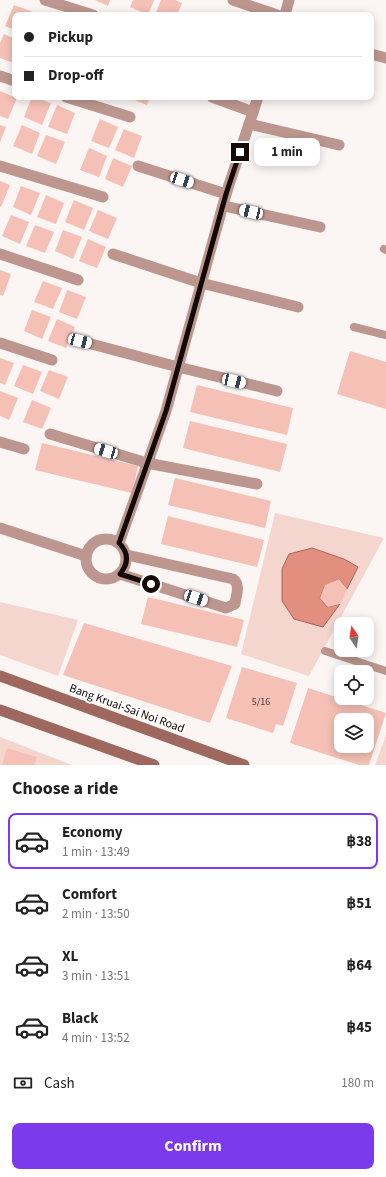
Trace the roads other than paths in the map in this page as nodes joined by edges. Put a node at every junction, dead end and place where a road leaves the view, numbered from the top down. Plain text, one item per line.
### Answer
1 (45, 0) edge
2 (233, 0) edge
3 (289, 0) edge
4 (83, 12) edge
5 (268, 12) edge
6 (286, 12) edge
7 (374, 55) edge
8 (386, 58) edge
9 (0, 76) edge
10 (12, 80) edge
11 (76, 100) edge
12 (220, 100) edge
13 (257, 100) edge
14 (253, 112) junction
15 (130, 117) dead end
16 (249, 124) junction
17 (339, 145) dead end
18 (0, 166) edge
19 (138, 166) dead end
20 (226, 194) junction
21 (103, 197) dead end
22 (224, 206) junction
23 (320, 228) dead end
24 (0, 254) edge
25 (113, 254) dead end
26 (78, 280) dead end
27 (201, 283) junction
28 (298, 306) dead end
29 (354, 327) dead end
30 (386, 335) edge
31 (80, 341) dead end
32 (0, 343) edge
33 (52, 360) dead end
34 (178, 367) junction
35 (277, 391) dead end
36 (50, 434) dead end
37 (0, 442) edge
38 (24, 449) dead end
39 (147, 463) junction
40 (257, 484) dead end
41 (0, 528) edge
42 (119, 543) junction
43 (127, 555) junction
44 (86, 556) junction
45 (120, 574) junction
46 (325, 652) dead end
47 (386, 671) edge
48 (0, 676) edge
49 (0, 710) edge
50 (154, 765) edge
51 (244, 765) edge

1 - 4 street
2 - 5 street
3 - 6 street
7 - 8 street
9 - 10 street
11 - 15 street
12 - 14 street
13 - 14 street
14 - 16 street
16 - 17 street
16 - 20 street
18 - 21 street
19 - 20 street
20 - 22 street
22 - 23 street
22 - 27 street
24 - 26 street
25 - 27 street
27 - 28 street
27 - 34 street
29 - 30 lane
31 - 34 street
32 - 33 street
34 - 35 street
34 - 39 street
36 - 39 street
37 - 38 street
39 - 40 street
39 - 42 street
41 - 44 street
42 - 43 street
42 - 44 street
43 - 45 street
43 - 45 street
44 - 45 street
46 - 47 lane
48 - 51 main road, Bang Kruai-Sai Noi Road
49 - 50 main road

